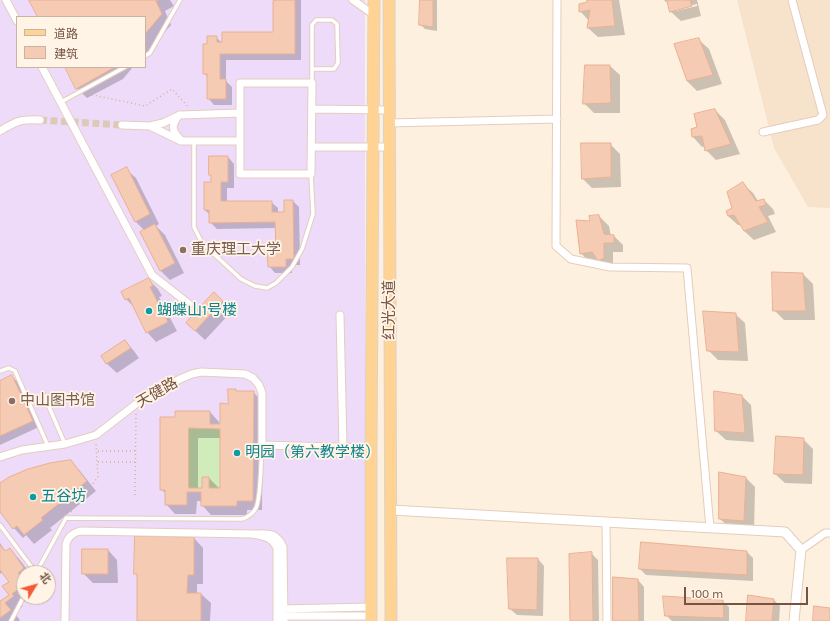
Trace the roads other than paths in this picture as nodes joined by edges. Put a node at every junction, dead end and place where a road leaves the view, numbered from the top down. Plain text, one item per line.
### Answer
1 (6, 0) edge
2 (180, 0) edge
3 (353, 0) edge
4 (374, 0) edge
5 (389, 0) edge
6 (557, 0) edge
7 (792, 0) edge
8 (374, 15) junction
9 (16, 19) edge
10 (146, 55) edge
11 (43, 68) edge
12 (122, 68) edge
13 (312, 69) junction
14 (312, 83) junction
15 (60, 102) junction
16 (312, 109) junction
17 (372, 110) junction
18 (388, 110) junction
19 (240, 113) junction
20 (180, 115) junction
21 (557, 119) junction
22 (40, 120) tunnel mouth
23 (389, 123) junction
24 (122, 125) tunnel mouth
25 (150, 126) junction
26 (0, 131) edge
27 (763, 132) dead end
28 (181, 141) junction
29 (194, 141) junction
30 (240, 141) junction
31 (312, 147) junction
32 (388, 147) junction
33 (372, 148) junction
34 (311, 174) junction
35 (189, 304) dead end
36 (340, 315) dead end
37 (0, 371) edge
38 (43, 393) dead end
39 (65, 444) junction
40 (262, 445) junction
41 (48, 446) junction
42 (343, 447) junction
43 (371, 448) junction
44 (0, 457) edge
45 (391, 510) junction
46 (606, 522) junction
47 (0, 525) edge
48 (710, 528) junction
49 (830, 533) edge
50 (801, 550) junction
51 (30, 565) edge
52 (40, 565) edge
53 (19, 605) edge
54 (280, 615) edge
55 (371, 615) edge
56 (11, 621) edge
57 (65, 621) edge
58 (391, 621) edge
59 (607, 621) edge
60 (794, 621) edge

1 - 9 street
2 - 10 lane
3 - 8 street
4 - 8 main road, 红光大道
5 - 18 main road, 红光大道
6 - 21 street
7 - 27 street
8 - 17 main road, 红光大道
11 - 15 street
12 - 15 lane
13 - 13 lane
13 - 14 lane
14 - 16 street
14 - 19 street
15 - 35 street
16 - 17 street
16 - 31 street
17 - 18 street
17 - 33 main road, 红光大道
18 - 23 main road, 红光大道
19 - 20 street
19 - 30 street
20 - 25 street
20 - 28 street
21 - 23 street
21 - 48 street
22 - 26 street
23 - 32 main road, 红光大道
24 - 25 street
25 - 28 street
28 - 29 street
29 - 30 street
29 - 34 lane
30 - 34 street
31 - 33 street
31 - 34 street
32 - 33 street
32 - 45 main road, 红光大道
33 - 43 main road, 红光大道
36 - 42 street
37 - 41 lane
38 - 39 lane
39 - 40 street, 天健路
39 - 41 street, 天健路
40 - 42 street
40 - 52 lane
41 - 44 street, 天健路
42 - 43 street
43 - 55 main road, 红光大道
45 - 46 street
45 - 58 main road, 红光大道
46 - 48 street
46 - 59 street
47 - 51 lane
48 - 50 street
49 - 50 street
50 - 60 street
53 - 56 lane
54 - 55 street
54 - 57 street

